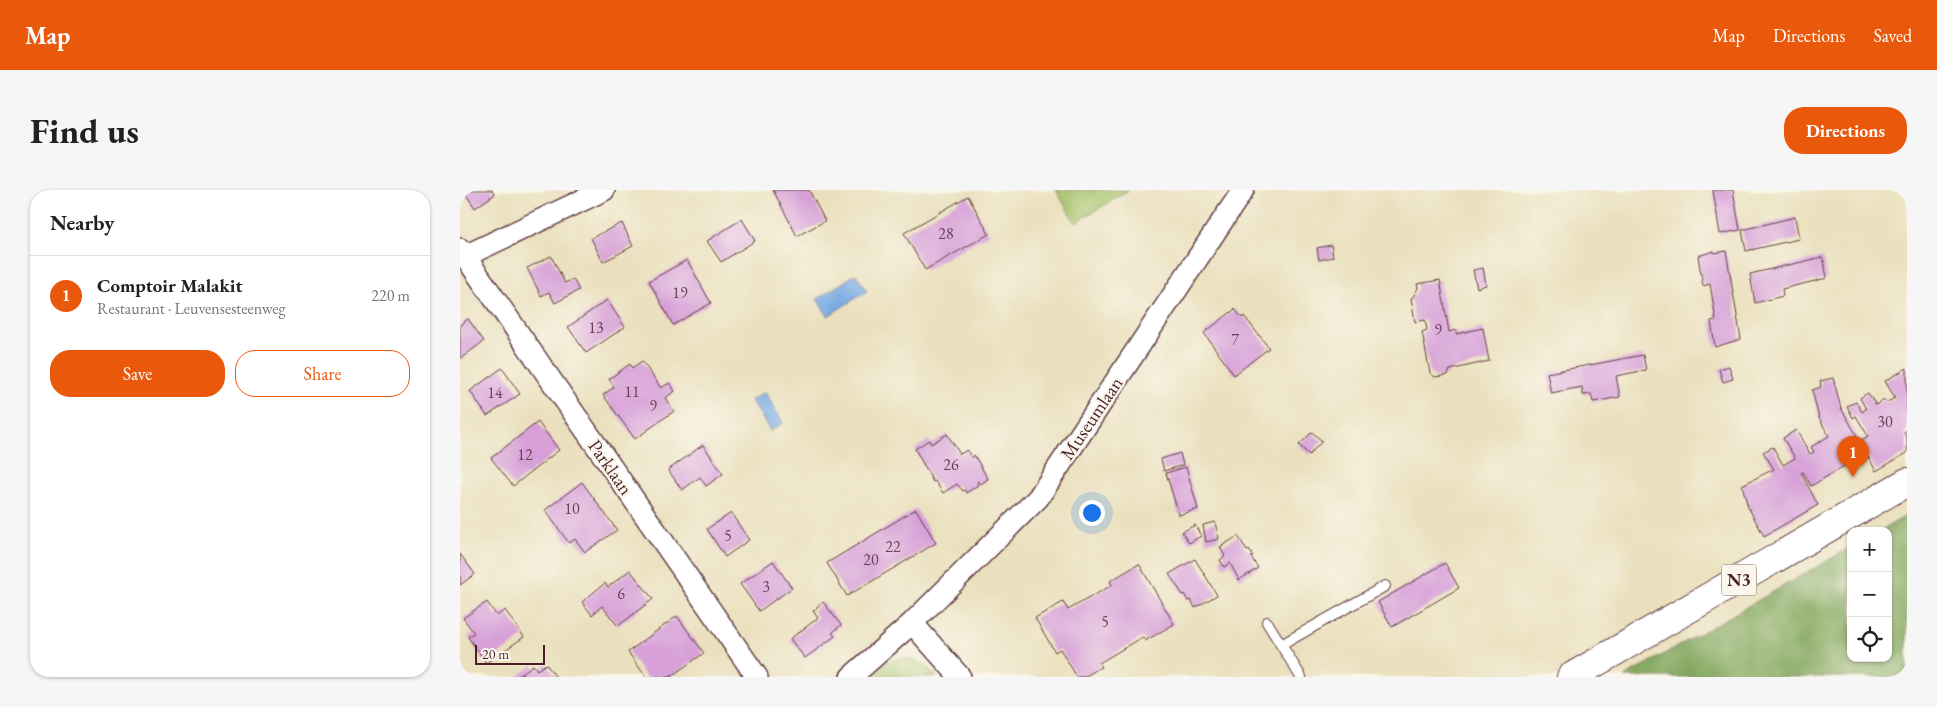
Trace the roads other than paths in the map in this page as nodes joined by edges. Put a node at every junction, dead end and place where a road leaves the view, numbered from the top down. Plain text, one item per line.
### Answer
1 (604, 190) edge
2 (1243, 190) edge
3 (463, 252) edge
4 (1907, 482) edge
5 (1385, 586) dead end
6 (1267, 622) dead end
7 (912, 623) junction
8 (1281, 645) junction
9 (757, 677) edge
10 (852, 677) edge
11 (960, 677) edge
12 (1301, 677) edge
13 (1572, 677) edge

1 - 3 street, Parklaan
2 - 7 street, Museumlaan
3 - 9 street, Parklaan
4 - 13 main road, N3
5 - 8 lane
6 - 8 lane
7 - 10 street, Museumlaan
7 - 11 street
8 - 12 lane

